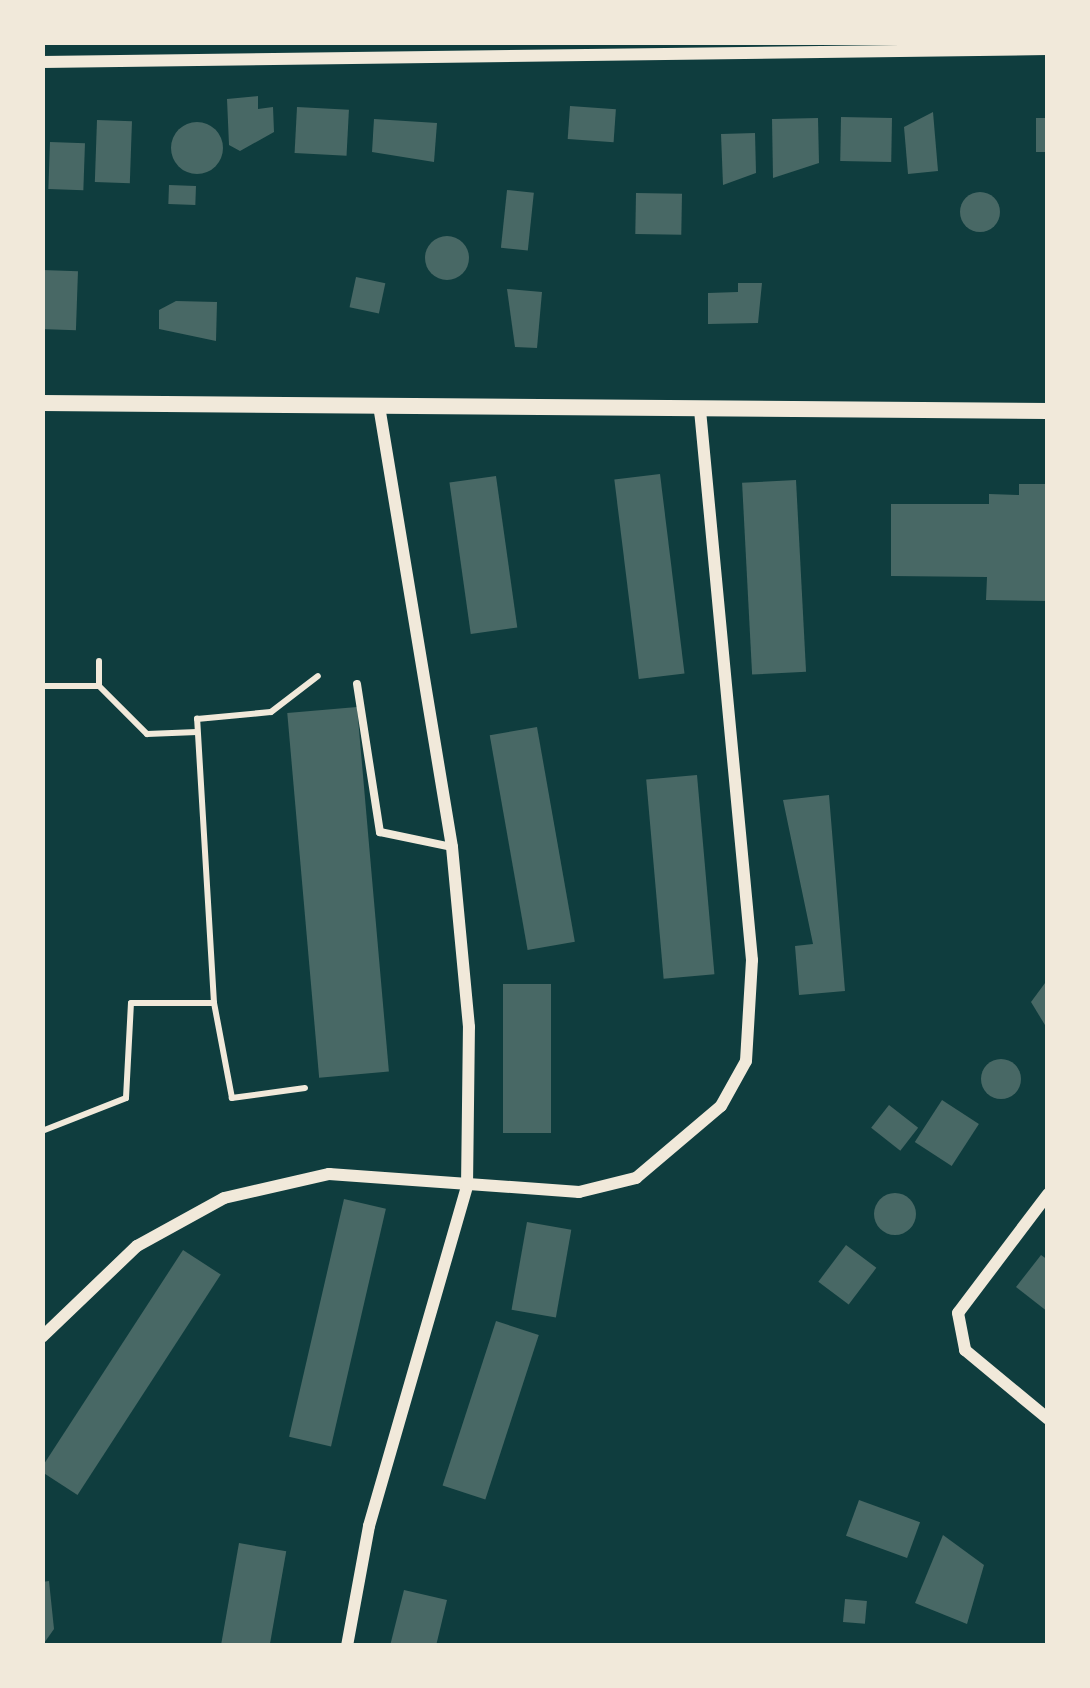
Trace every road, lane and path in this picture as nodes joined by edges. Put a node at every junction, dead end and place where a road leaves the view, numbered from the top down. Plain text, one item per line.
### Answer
1 (631, 42) edge
2 (1048, 49) edge
3 (644, 52) junction
4 (42, 62) edge
5 (42, 403) edge
6 (379, 404) junction
7 (700, 410) junction
8 (1048, 411) edge
9 (99, 662) dead end
10 (317, 676) dead end
11 (357, 684) dead end
12 (42, 686) edge
13 (99, 686) junction
14 (197, 732) junction
15 (452, 847) junction
16 (214, 1003) junction
17 (305, 1088) dead end
18 (42, 1131) edge
19 (467, 1187) junction
20 (1048, 1194) edge
21 (42, 1337) edge
22 (1048, 1419) edge
23 (347, 1646) edge

1 - 3 street
2 - 3 street
3 - 4 street
5 - 6 street
6 - 7 street
6 - 15 street
7 - 8 street
7 - 19 street
9 - 13 path
10 - 14 path
11 - 15 lane
12 - 13 path
13 - 14 path
14 - 16 path
15 - 19 street
16 - 17 path
16 - 18 path
19 - 21 street
19 - 23 street
20 - 22 street

